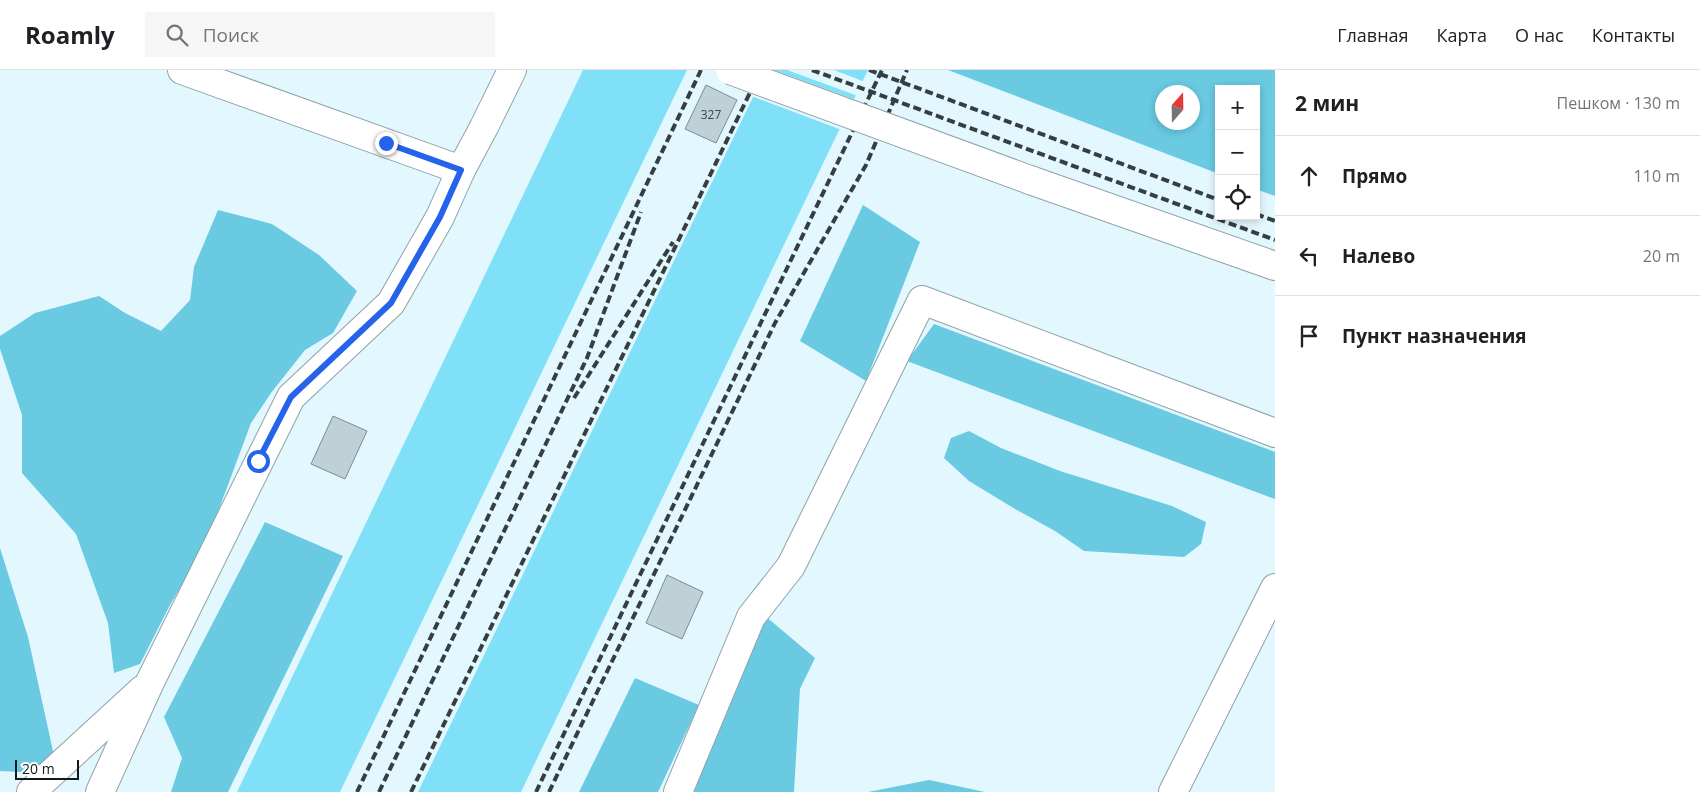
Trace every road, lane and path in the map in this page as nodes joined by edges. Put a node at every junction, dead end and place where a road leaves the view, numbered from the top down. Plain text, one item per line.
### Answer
1 (182, 70) edge
2 (512, 70) edge
3 (730, 70) edge
4 (461, 170) junction
5 (1275, 266) edge
6 (1275, 433) edge
7 (1275, 587) edge
8 (150, 682) junction
9 (32, 792) edge
10 (100, 792) edge
11 (678, 792) edge
12 (1173, 792) edge

1 - 4 main road
2 - 4 main road
3 - 5 main road, bridge
4 - 8 main road
6 - 11 main road
7 - 12 main road
8 - 9 main road
8 - 10 main road

